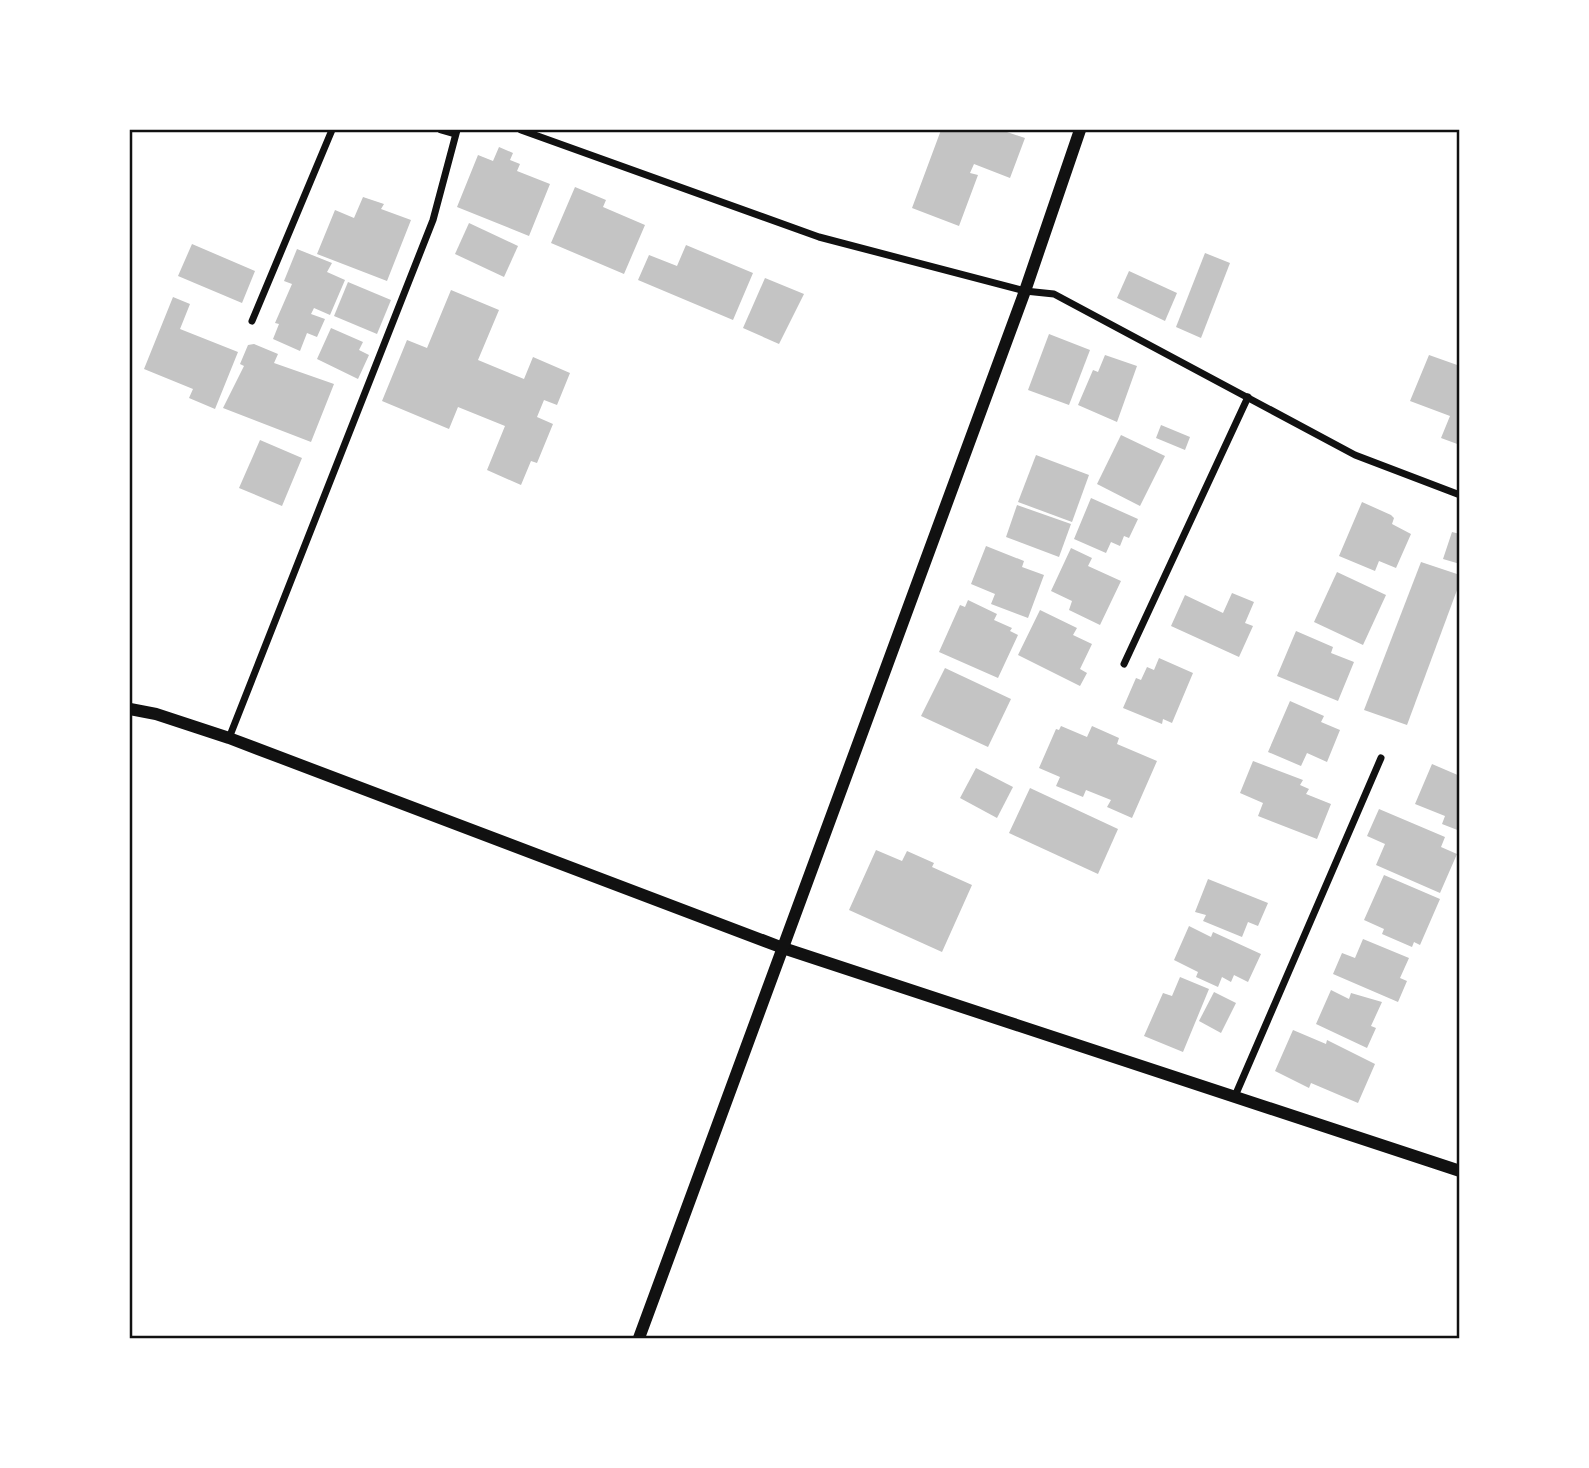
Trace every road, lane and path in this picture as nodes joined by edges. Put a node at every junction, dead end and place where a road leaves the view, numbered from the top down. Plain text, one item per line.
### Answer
1 (332, 130) edge
2 (441, 130) edge
3 (520, 130) edge
4 (1080, 130) edge
5 (456, 132) edge
6 (1025, 291) junction
7 (253, 321) dead end
8 (1248, 397) junction
9 (1460, 495) edge
10 (1124, 664) dead end
11 (130, 709) edge
12 (229, 738) junction
13 (1381, 758) dead end
14 (783, 948) junction
15 (1235, 1096) junction
16 (1460, 1171) edge
17 (639, 1339) edge

1 - 7 street
2 - 5 street
3 - 6 street
4 - 6 street
5 - 12 street
6 - 8 street
6 - 14 street
8 - 9 street
8 - 10 street
11 - 12 street
12 - 14 street
13 - 15 street
14 - 15 street
14 - 17 street
15 - 16 street

